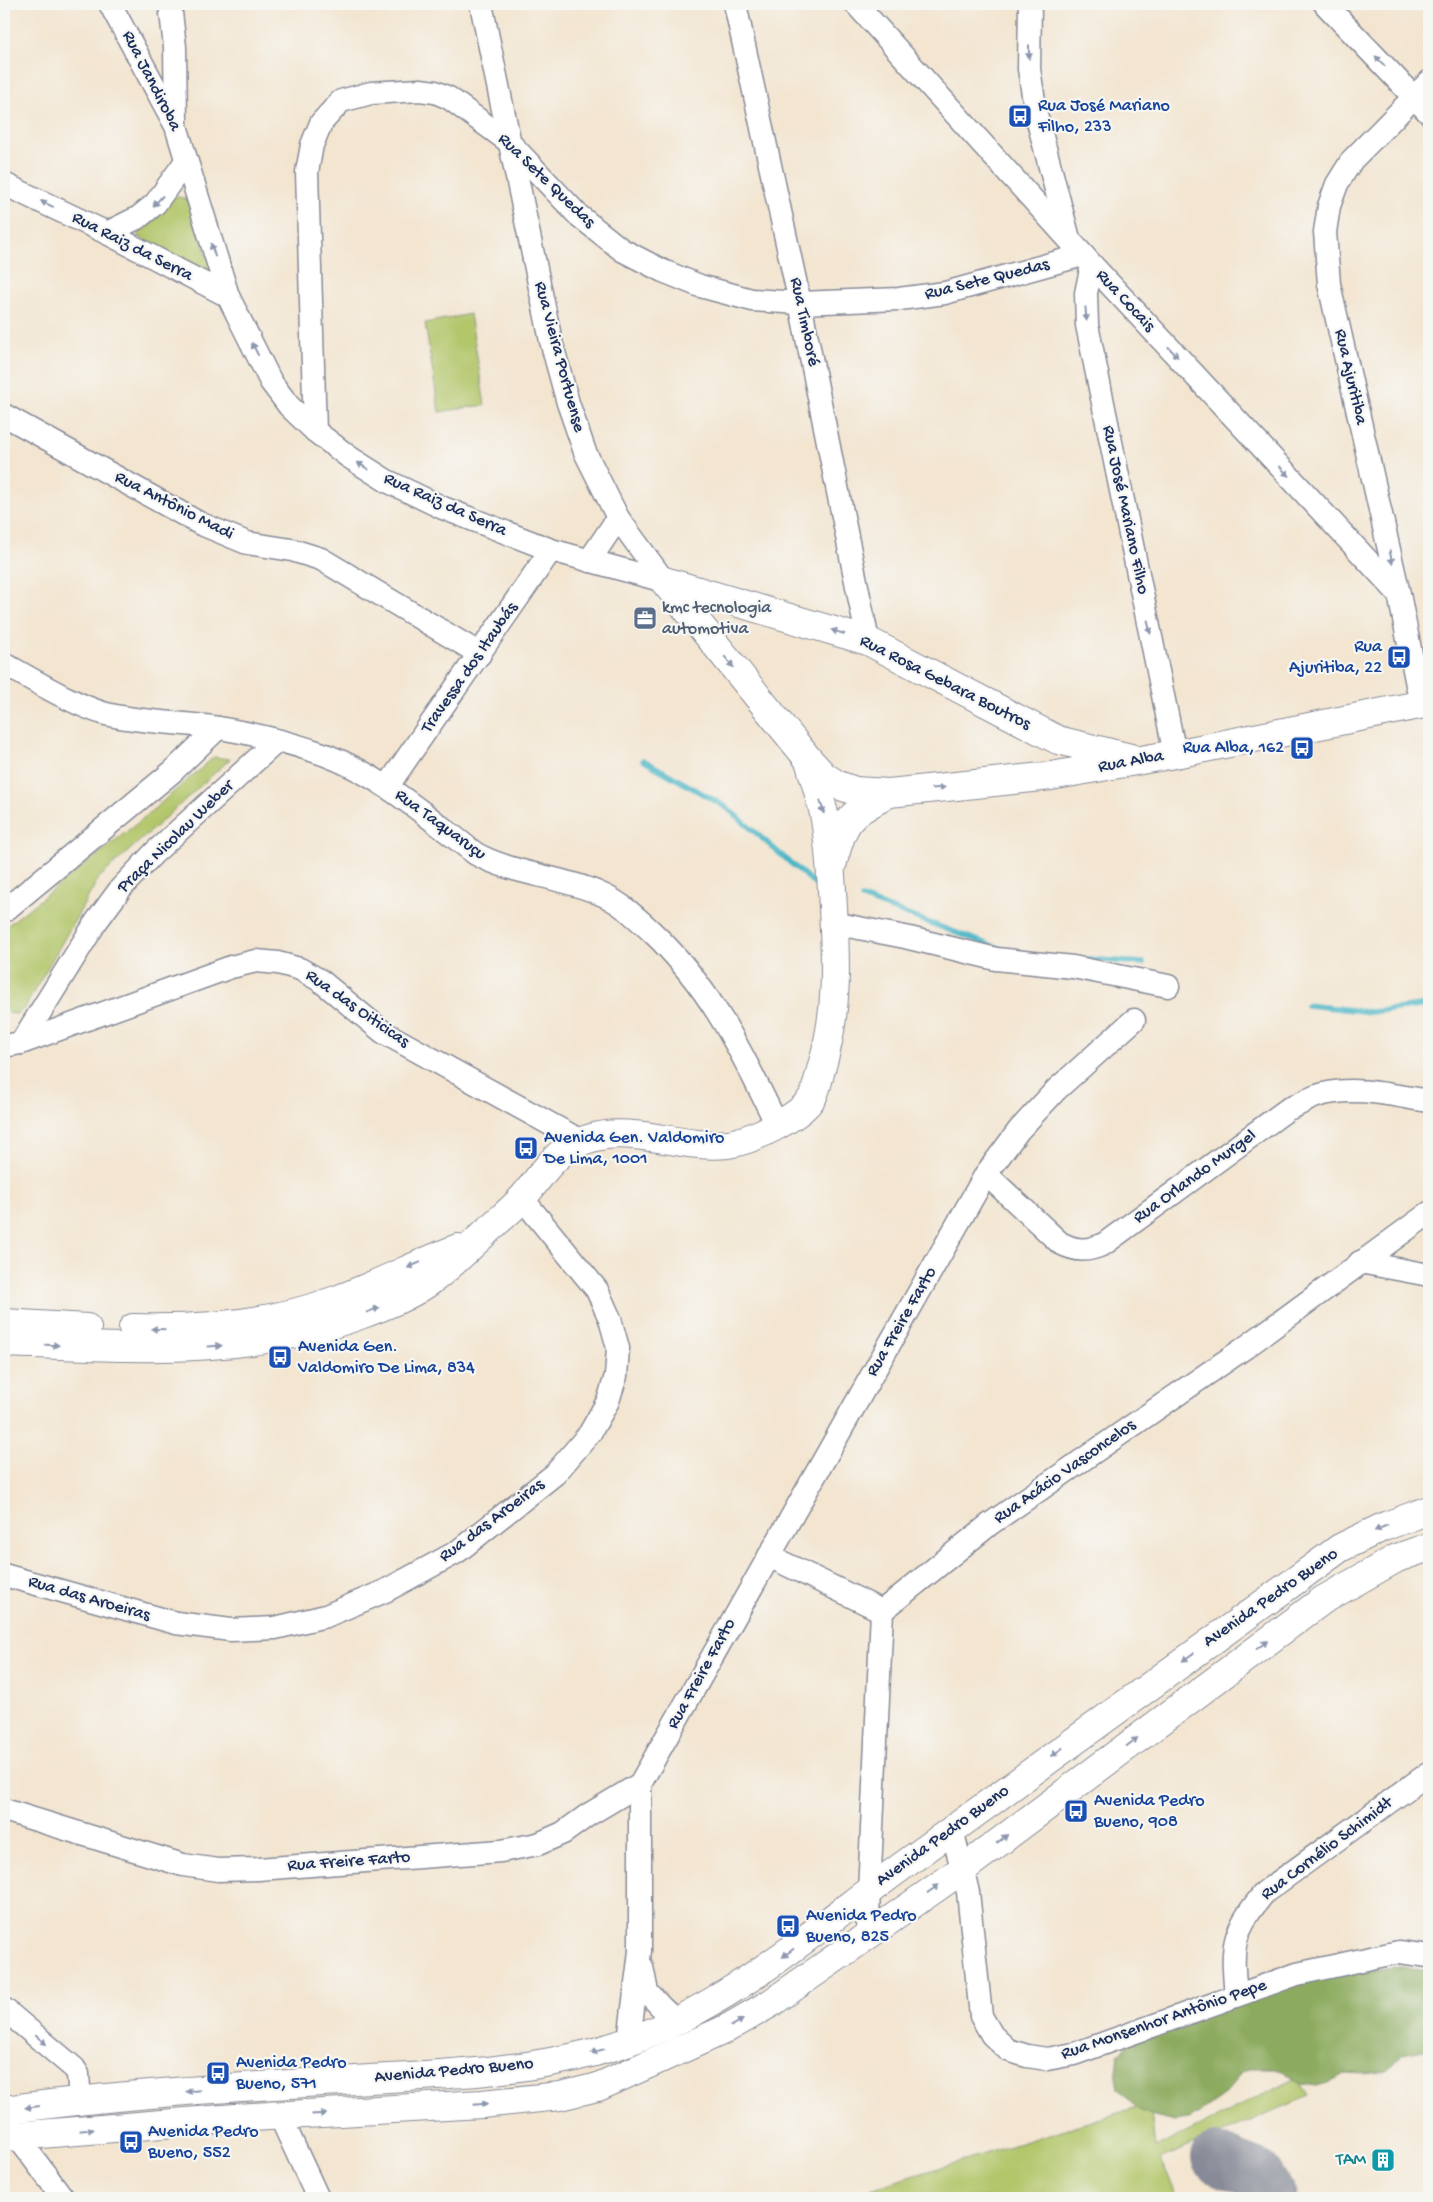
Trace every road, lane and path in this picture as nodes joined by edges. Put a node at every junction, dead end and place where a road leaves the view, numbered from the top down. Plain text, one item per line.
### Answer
1 (110, 4) edge
2 (170, 4) edge
3 (481, 4) edge
4 (735, 4) edge
5 (856, 4) edge
6 (1030, 4) edge
7 (1325, 4) edge
8 (1422, 89) edge
9 (1429, 113) edge
10 (176, 126) junction
11 (509, 142) junction
12 (186, 161) junction
13 (4, 184) edge
14 (107, 232) junction
15 (1081, 253) junction
16 (228, 296) junction
17 (800, 303) junction
18 (4, 414) edge
19 (315, 431) junction
20 (618, 518) junction
21 (1382, 519) junction
22 (1354, 547) junction
23 (551, 550) junction
24 (590, 561) junction
25 (664, 581) junction
26 (707, 593) junction
27 (1399, 594) junction
28 (699, 624) junction
29 (868, 641) junction
30 (480, 654) junction
31 (4, 664) edge
32 (1425, 704) edge
33 (218, 728) junction
34 (1058, 740) junction
35 (277, 741) junction
36 (1175, 754) junction
37 (809, 760) junction
38 (1139, 760) junction
39 (1051, 776) junction
40 (387, 786) junction
41 (889, 793) junction
42 (832, 869) junction
43 (4, 911) edge
44 (834, 923) junction
45 (1168, 986) dead end
46 (1134, 1020) dead end
47 (12, 1045) edge
48 (1429, 1101) edge
49 (776, 1125) junction
50 (581, 1141) junction
51 (986, 1174) junction
52 (522, 1198) junction
53 (1429, 1213) edge
54 (476, 1241) junction
55 (1360, 1262) junction
56 (1429, 1275) edge
57 (4, 1323) edge
58 (4, 1344) edge
59 (1428, 1509) edge
60 (1429, 1547) edge
61 (768, 1556) junction
62 (4, 1575) edge
63 (882, 1611) junction
64 (1429, 1773) edge
65 (640, 1784) junction
66 (4, 1810) edge
67 (871, 1828) junction
68 (952, 1830) junction
69 (904, 1865) junction
70 (963, 1869) junction
71 (868, 1891) junction
72 (867, 1936) junction
73 (640, 1952) junction
74 (1429, 1956) edge
75 (1236, 1995) junction
76 (4, 2009) edge
77 (676, 2021) junction
78 (628, 2041) junction
79 (693, 2044) junction
80 (80, 2101) junction
81 (4, 2110) edge
82 (280, 2116) junction
83 (10, 2136) edge
84 (63, 2198) edge
85 (318, 2198) edge

1 - 10 street, Rua Jandiroba
2 - 10 street
3 - 11 street, Rua Vieira Portuense
4 - 17 street, Rua Timboré
5 - 15 street, Rua Cocais
6 -> 15 street, Rua José Mariano Filho
8 -> 7 street
8 - 9 street
8 - 21 street, Rua Ajuritiba
10 - 12 street, Rua Jandiroba
11 - 17 street, Rua Sete Quedas
11 - 19 street, Rua Sete Quedas
11 - 20 street, Rua Vieira Portuense
12 -> 14 street
16 -> 12 street, Rua Jandiroba
14 -> 13 street, Rua Raiz da Serra
14 - 16 street, Rua Raiz da Serra
15 - 17 street, Rua Sete Quedas
15 -> 22 street, Rua Cocais
15 -> 36 street, Rua José Mariano Filho
19 -> 16 street, Rua Raiz da Serra
17 - 29 street, Rua Timboré
18 - 30 street, Rua Antônio Madi
23 -> 19 street, Rua Raiz da Serra
20 - 24 street
20 - 25 street, Rua Vieira Portuense
21 - 22 street
21 -> 27 street, Rua Ajuritiba
22 - 27 street, Rua Cocais
23 - 24 street, Rua Raiz da Serra
23 - 30 street, Travessa dos Itaubás
24 - 25 street, Rua Raiz da Serra
25 - 26 street, Rua Rosa Gebara Boutros
25 - 28 street, Rua Vieira Portuense
26 - 28 street
29 -> 26 street, Rua Rosa Gebara Boutros
27 - 32 street, Rua Ajuritiba
28 -> 37 street, Rua Vieira Portuense
29 - 34 street, Rua Rosa Gebara Boutros
30 - 40 street, Travessa dos Itaubás
31 - 33 street, Rua Taquaruçu
32 - 36 street, Rua Alba
33 - 35 street, Rua Taquaruçu
33 - 43 street
34 - 38 street, Rua Rosa Gebara Boutros
34 - 39 street
35 - 40 street, Rua Taquaruçu
35 - 47 street, Praça Nicolau Weber
36 - 38 street, Rua Alba
37 - 41 street, Rua Vieira Portuense
37 -> 42 street
38 - 39 street, Rua Alba
41 -> 39 street, Rua Alba
40 - 49 street, Rua Taquaruçu
41 - 42 street
42 - 44 street
44 - 45 street
44 - 49 street
46 - 51 street, Rua Freire Farto
47 - 50 street, Rua das Oiticicas
48 - 51 street, Rua Orlando Murgel
49 - 50 street
50 - 52 street
51 - 61 street, Rua Freire Farto
52 - 54 street
52 - 62 street, Rua das Aroeiras
53 - 55 street, Rua Acácio Vasconcelos
54 -> 57 street
58 -> 54 street
55 - 56 street
55 - 63 street, Rua Acácio Vasconcelos
59 -> 68 street, Avenida Pedro Bueno
70 -> 60 street, Avenida Pedro Bueno
61 - 63 street
61 - 65 street, Rua Freire Farto
63 - 67 street
64 - 75 street, Rua Cornélio Schimidt
65 - 66 street, Rua Freire Farto
65 - 73 street
67 - 69 street
67 - 71 street
68 - 69 street, Avenida Pedro Bueno
68 - 70 street, Rua Monsenhor Antônio Pepe
69 - 71 street, Avenida Pedro Bueno
72 -> 70 street, Avenida Pedro Bueno
70 - 75 street, Rua Monsenhor Antônio Pepe
71 - 72 street
71 -> 77 street, Avenida Pedro Bueno
79 -> 72 street, Avenida Pedro Bueno
73 - 77 street
73 - 78 street
74 - 75 street, Rua Monsenhor Antônio Pepe
76 -> 80 street
77 - 78 street, Avenida Pedro Bueno
77 - 79 street
78 -> 80 street, Avenida Pedro Bueno
82 -> 79 street, Avenida Pedro Bueno
80 -> 81 street, Avenida Pedro Bueno
83 -> 82 street, Avenida Pedro Bueno
82 - 85 street
83 - 84 street

